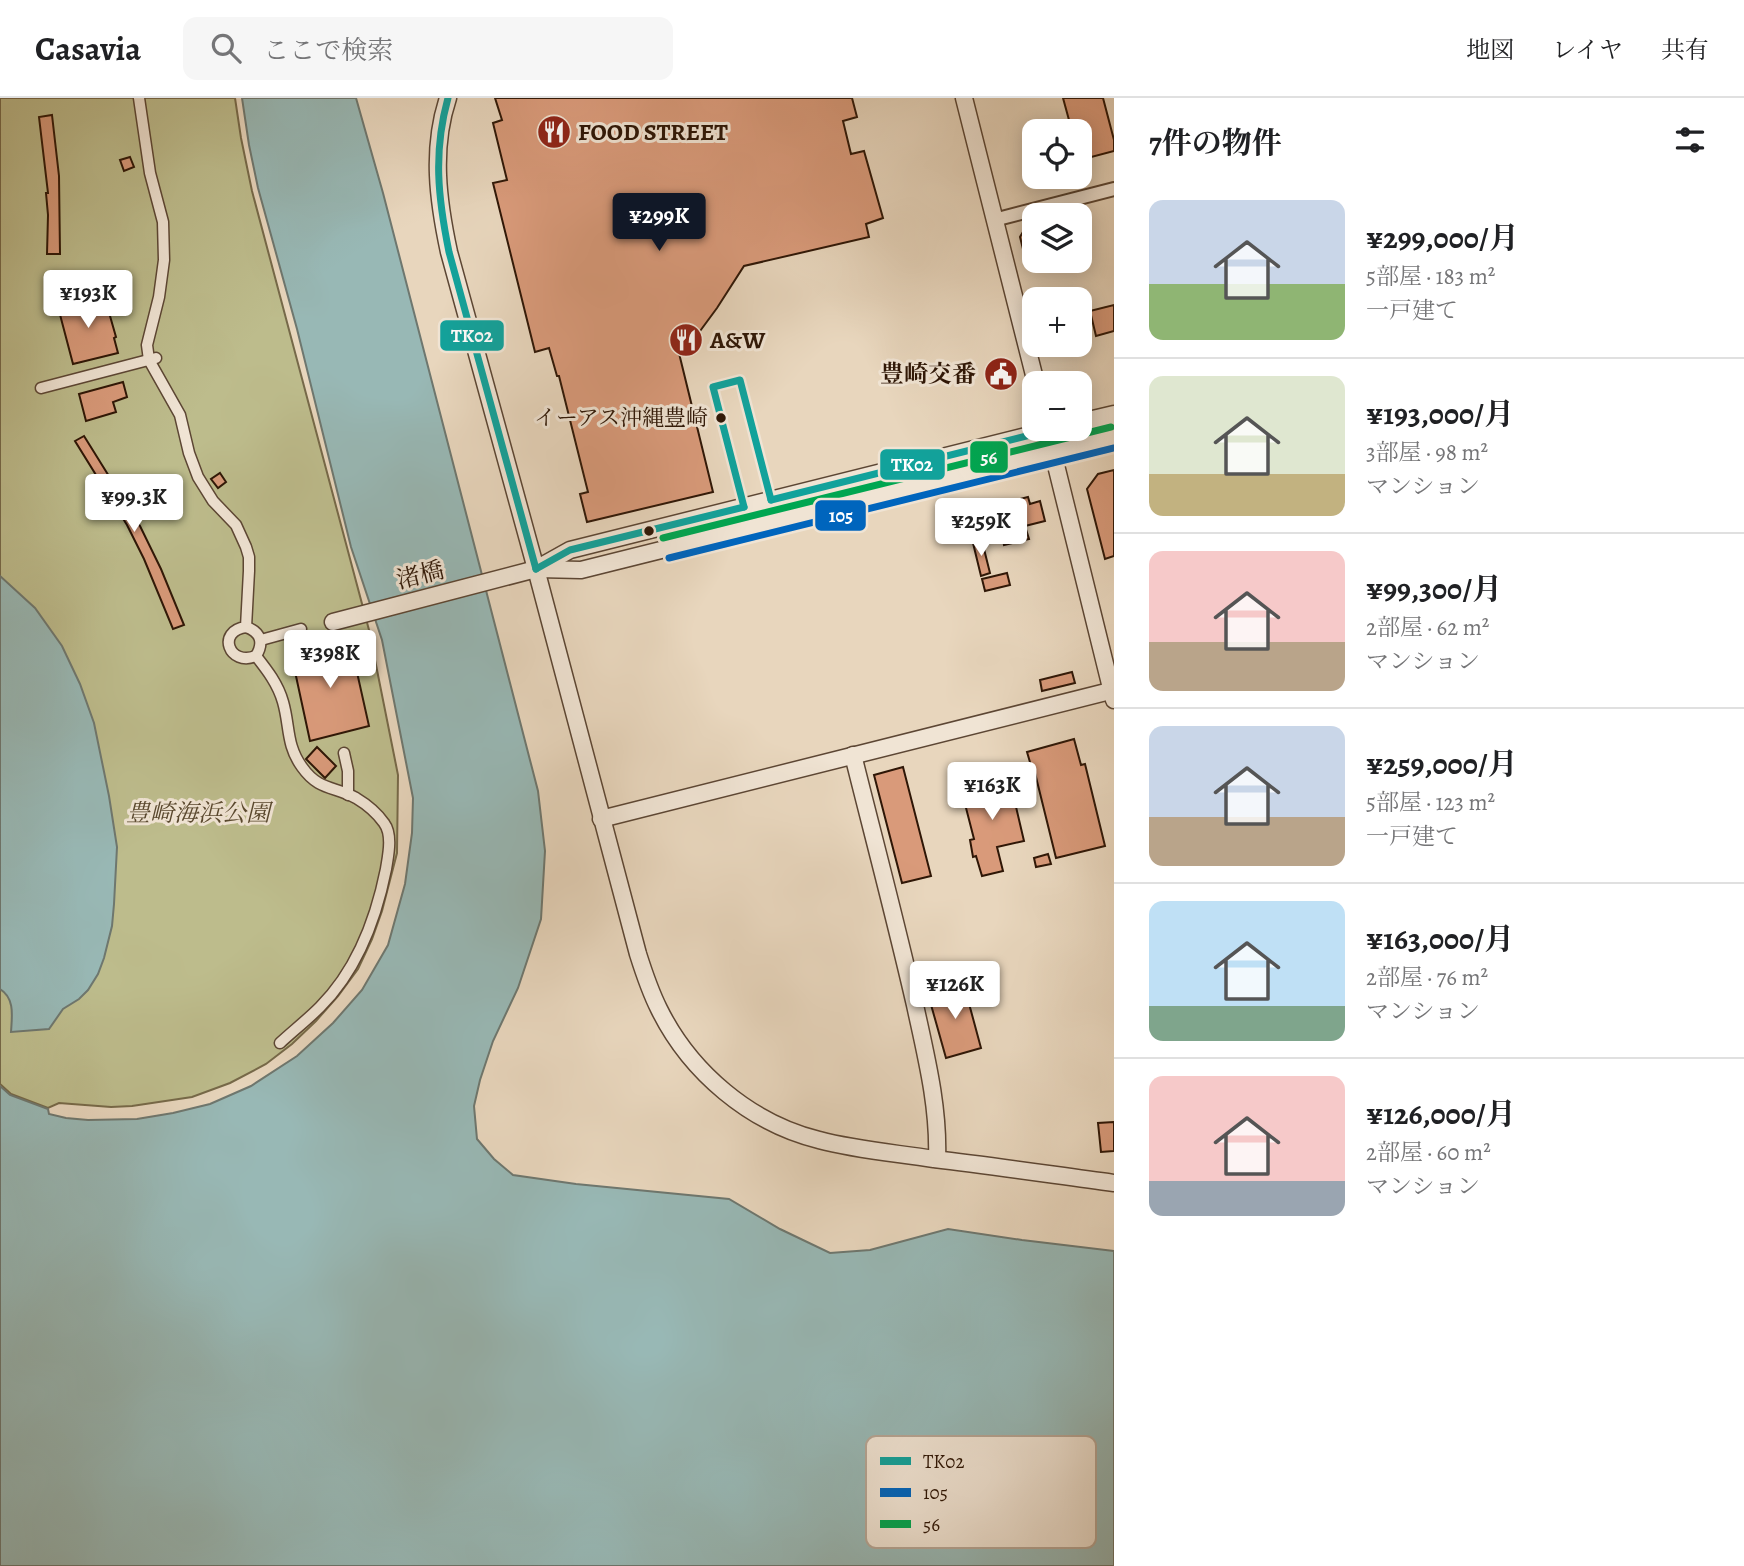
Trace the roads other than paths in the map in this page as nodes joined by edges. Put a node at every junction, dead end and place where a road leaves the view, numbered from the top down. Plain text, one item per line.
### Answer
1 (139, 98) edge
2 (448, 98) edge
3 (964, 98) edge
4 (1114, 189) edge
5 (994, 220) junction
6 (152, 359) junction
7 (1033, 371) edge
8 (41, 388) dead end
9 (1114, 414) edge
10 (1092, 419) edge
11 (1022, 436) edge
12 (1114, 438) edge
13 (1051, 441) edge
14 (1053, 453) junction
15 (536, 569) junction
16 (333, 622) dead end
17 (246, 627) junction
18 (301, 629) dead end
19 (261, 639) junction
20 (256, 656) junction
21 (1113, 694) edge
22 (344, 753) dead end
23 (853, 755) junction
24 (348, 795) junction
25 (601, 819) junction
26 (280, 1043) dead end
27 (937, 1159) junction
28 (1114, 1183) edge

1 - 6 street
2 - 15 street
3 - 5 street
4 - 5 street
5 - 7 street
6 - 8 street
6 - 17 street
9 - 10 street
11 - 15 street
12 - 14 street
13 - 14 street
14 - 15 street
14 - 21 street
15 - 16 street, 渚橋
15 - 25 street
17 - 19 street
17 - 20 street
18 - 19 street
19 - 20 street
20 - 24 street
21 - 23 street
22 - 24 street
23 - 25 street
23 - 27 street
24 - 26 street
25 - 27 street
27 - 28 street

